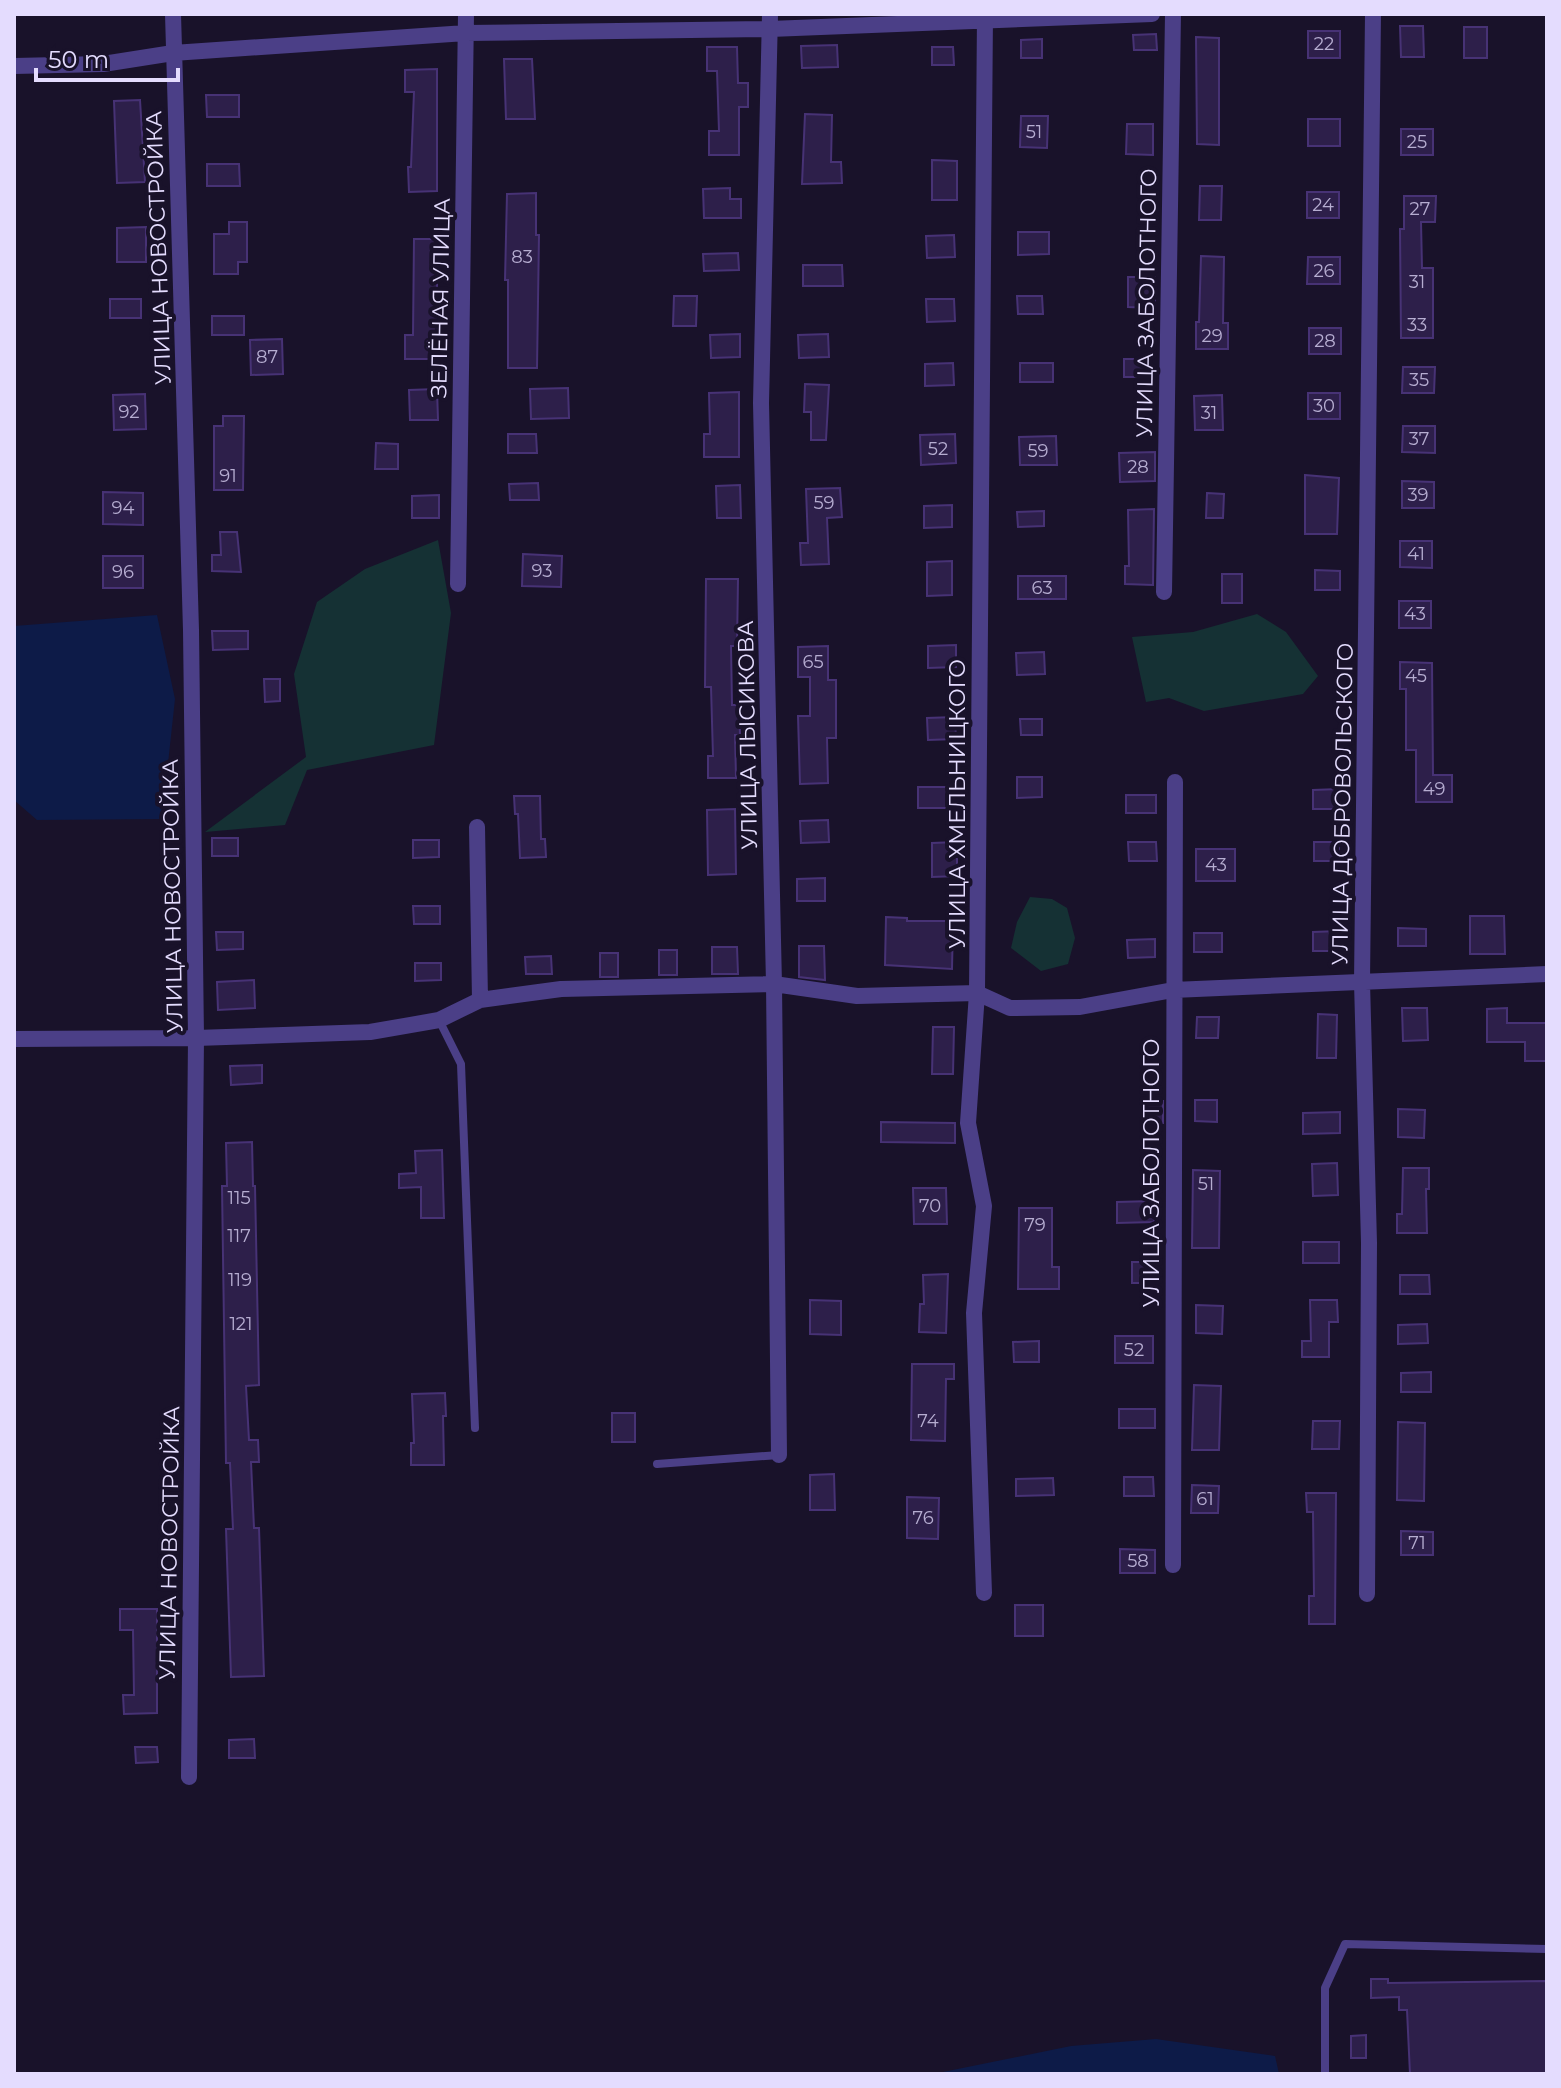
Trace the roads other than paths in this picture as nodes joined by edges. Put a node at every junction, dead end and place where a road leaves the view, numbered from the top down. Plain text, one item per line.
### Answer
1 (173, 14) edge
2 (466, 14) edge
3 (1152, 14) edge
4 (1173, 14) edge
5 (1373, 14) edge
6 (985, 17) edge
7 (770, 21) edge
8 (466, 33) junction
9 (173, 53) junction
10 (14, 66) edge
11 (458, 584) dead end
12 (1164, 592) dead end
13 (1175, 782) dead end
14 (477, 827) dead end
15 (1547, 974) edge
16 (1362, 982) junction
17 (774, 984) junction
18 (1173, 990) junction
19 (977, 993) junction
20 (480, 1000) junction
21 (439, 1020) junction
22 (196, 1038) junction
23 (14, 1039) edge
24 (475, 1428) dead end
25 (779, 1455) joint
26 (657, 1464) dead end
27 (1173, 1565) dead end
28 (984, 1593) dead end
29 (1367, 1594) dead end
30 (189, 1777) dead end
31 (1547, 1949) edge
32 (1325, 2074) edge

1 - 9 street, УЛИЦА НОВОСТРОЙКА
2 - 8 street, ЗЕЛЁНАЯ УЛИЦА
3 - 6 street
4 - 12 street, УЛИЦА ЗАБОЛОТНОГО
5 - 16 street, УЛИЦА ДОБРОВОЛЬСКОГО
6 - 7 street
6 - 19 street, УЛИЦА ХМЕЛЬНИЦКОГО
7 - 8 street
7 - 17 street, УЛИЦА ЛЫСИКОВА
8 - 9 street
8 - 11 street, ЗЕЛЁНАЯ УЛИЦА
9 - 10 street
9 - 22 street, УЛИЦА НОВОСТРОЙКА
13 - 18 street, УЛИЦА ЗАБОЛОТНОГО
14 - 20 street
15 - 16 street
16 - 18 street
16 - 29 street, УЛИЦА ДОБРОВОЛЬСКОГО
17 - 19 street
17 - 20 street
17 - 25 street, УЛИЦА ЛЫСИКОВА
18 - 19 street
18 - 27 street, УЛИЦА ЗАБОЛОТНОГО
19 - 28 street, УЛИЦА ХМЕЛЬНИЦКОГО
20 - 21 street
21 - 22 street
21 - 24 lane
22 - 23 street
22 - 30 street, УЛИЦА НОВОСТРОЙКА
25 - 26 lane
31 - 32 lane

